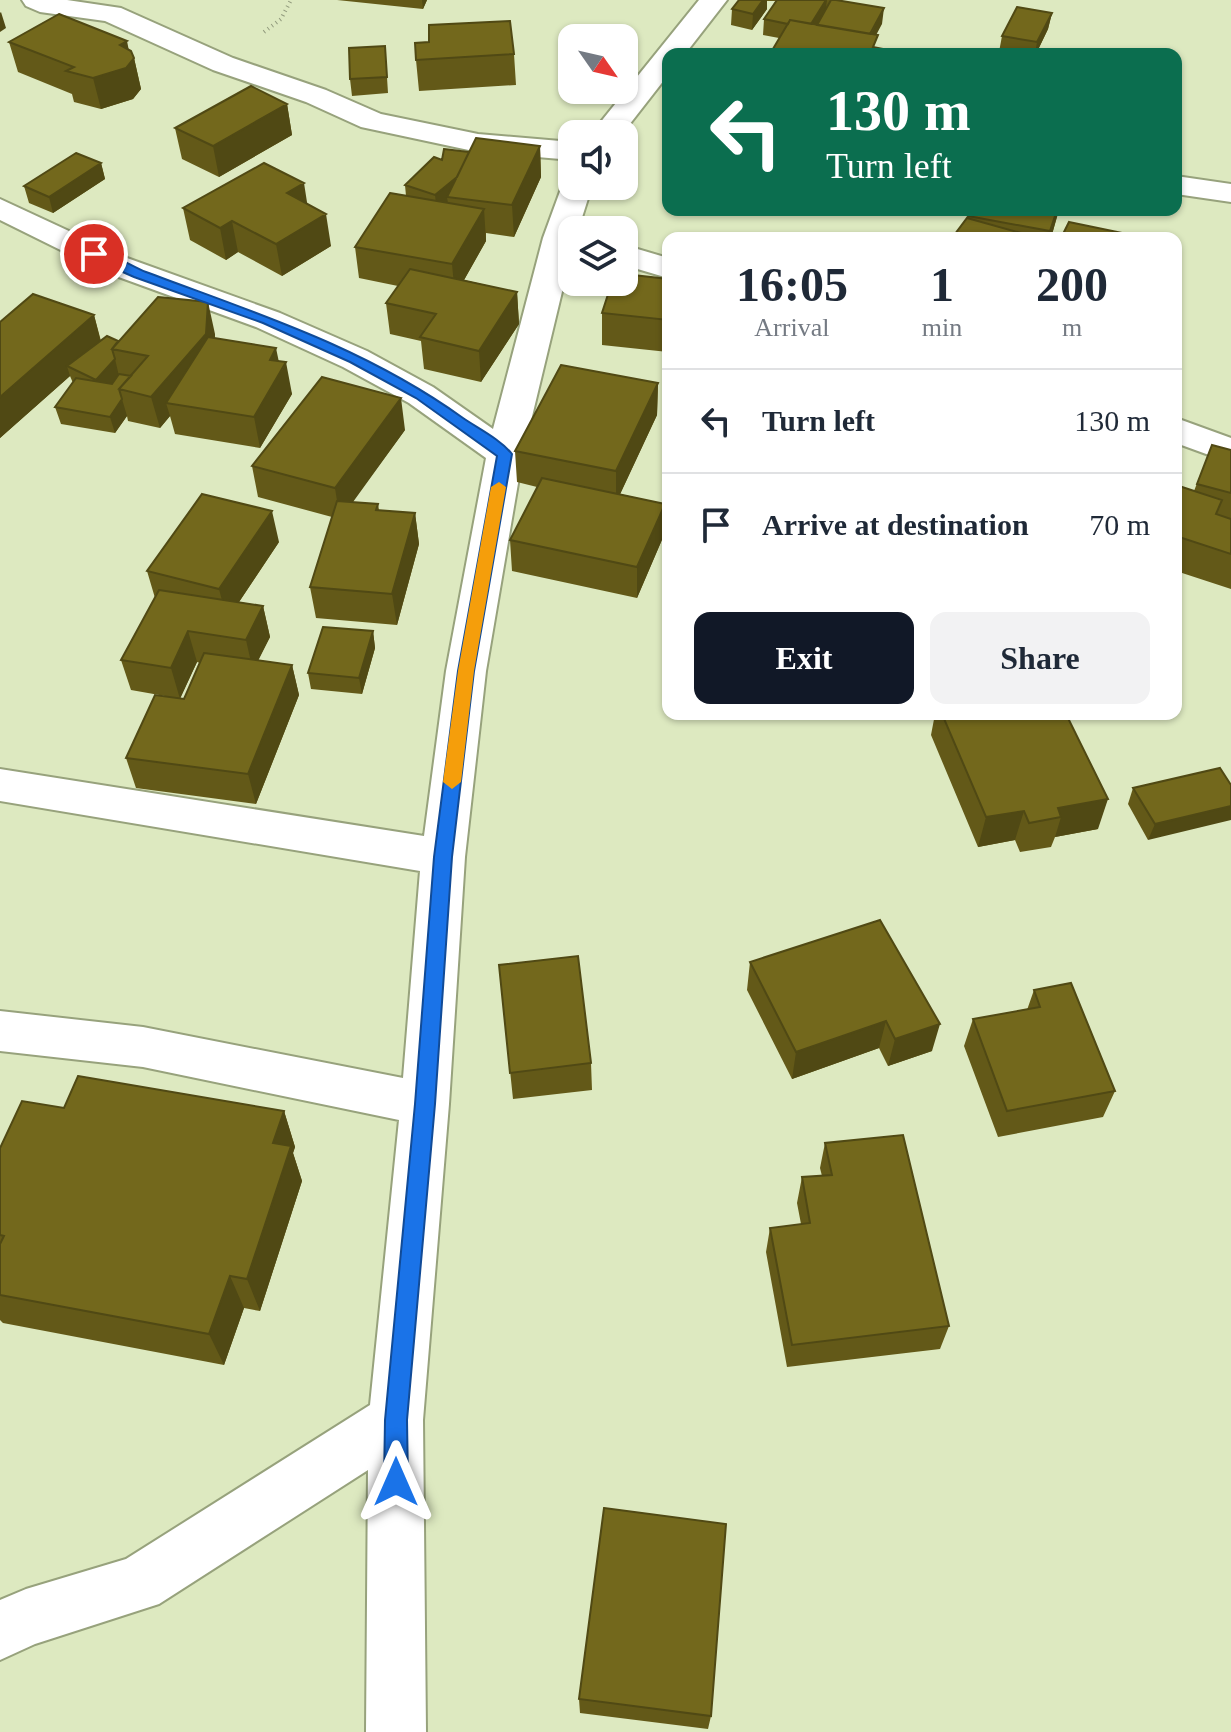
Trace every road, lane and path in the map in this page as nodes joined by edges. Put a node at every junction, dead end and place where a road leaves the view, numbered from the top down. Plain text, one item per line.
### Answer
1 (36, 0) edge
2 (713, 0) edge
3 (110, 7) edge
4 (675, 48) edge
5 (657, 86) edge
6 (621, 120) edge
7 (558, 150) edge
8 (1182, 186) edge
9 (1231, 193) edge
10 (0, 208) edge
11 (638, 259) edge
12 (662, 266) edge
13 (558, 268) edge
14 (1182, 432) edge
15 (1231, 451) edge
16 (505, 454) junction
17 (0, 785) edge
18 (443, 857) junction
19 (0, 1031) edge
20 (425, 1104) junction
21 (396, 1420) junction
22 (0, 1631) edge
23 (396, 1732) edge

1 - 3 street
2 - 4 street
3 - 7 street
5 - 6 street
8 - 9 street
10 - 16 street
11 - 12 street
13 - 16 street
14 - 15 street
16 - 18 street
17 - 18 street
18 - 20 street
19 - 20 street
20 - 21 street
21 - 22 street
21 - 23 street

